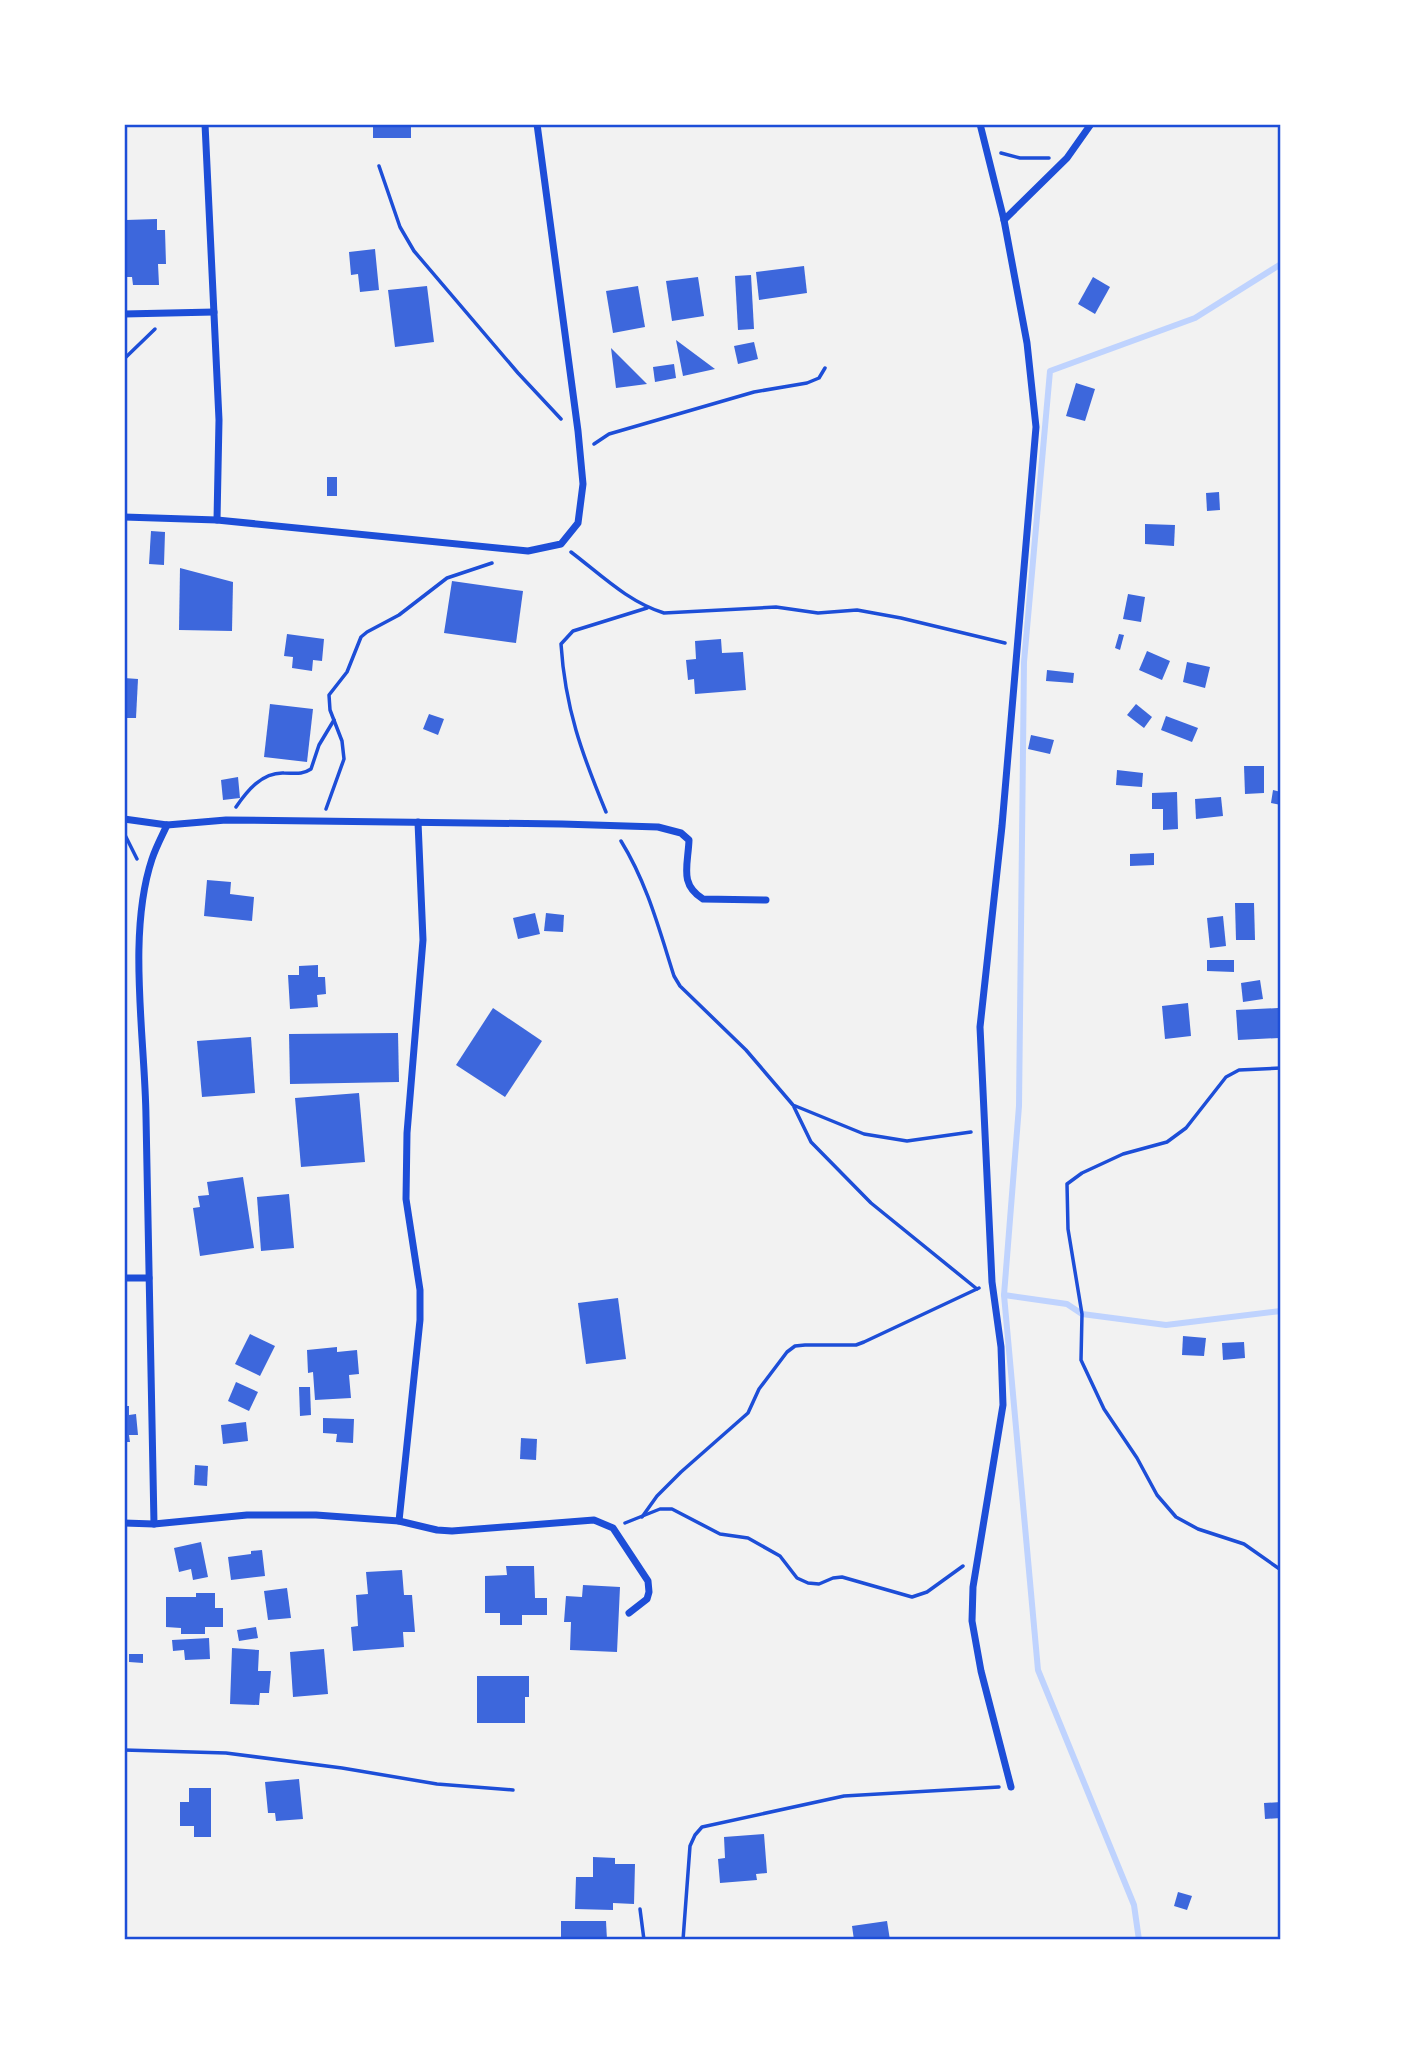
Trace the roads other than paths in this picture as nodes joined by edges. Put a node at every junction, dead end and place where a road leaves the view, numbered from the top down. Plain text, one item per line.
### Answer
1 (205, 124) edge
2 (537, 124) edge
3 (980, 124) edge
4 (1091, 124) edge
5 (1004, 220) junction
6 (214, 312) junction
7 (124, 314) edge
8 (124, 517) edge
9 (217, 520) junction
10 (124, 819) edge
11 (418, 822) junction
12 (167, 825) junction
13 (766, 900) dead end
14 (124, 1278) edge
15 (149, 1278) junction
16 (399, 1521) junction
17 (124, 1523) edge
18 (154, 1524) junction
19 (629, 1614) dead end
20 (1011, 1787) road end

1 - 6 street
2 - 9 street
3 - 5 street
4 - 5 street
5 - 20 street
6 - 7 street
6 - 9 street
8 - 9 street
10 - 12 street
11 - 12 street
11 - 13 street
11 - 16 street
12 - 15 street
14 - 15 street
15 - 18 street
16 - 18 street
16 - 19 street
17 - 18 street

